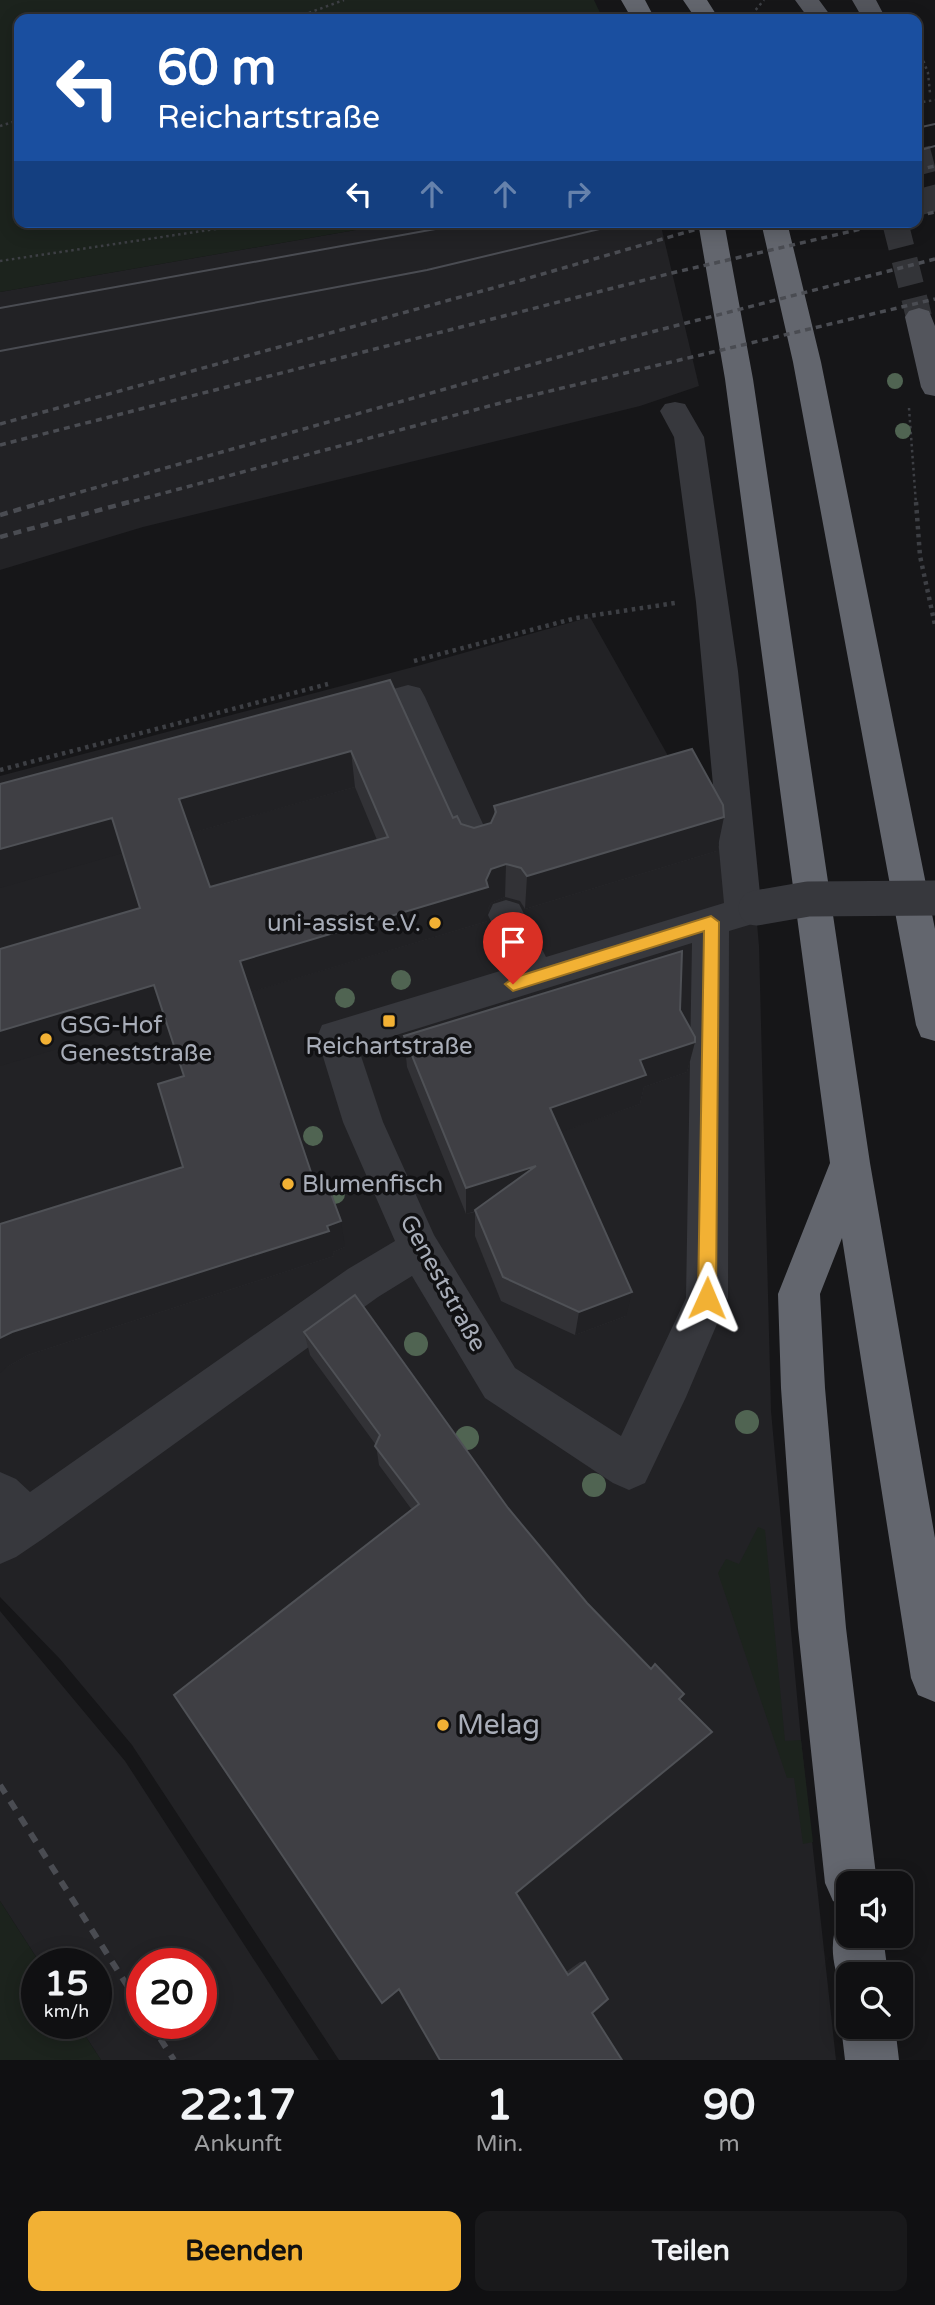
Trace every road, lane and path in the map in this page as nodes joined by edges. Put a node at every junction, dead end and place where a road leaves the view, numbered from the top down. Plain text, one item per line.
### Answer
1 (344, 0) edge
2 (764, 0) edge
3 (306, 14) edge
4 (753, 14) edge
5 (922, 57) edge
6 (930, 93) dead end
7 (223, 228) edge
8 (712, 228) edge
9 (775, 228) edge
10 (0, 261) edge
11 (919, 317) tunnel mouth
12 (935, 387) edge
13 (909, 404) dead end
14 (675, 411) dead end
15 (642, 605) dead end
16 (935, 625) edge
17 (414, 661) dead end
18 (335, 682) dead end
19 (316, 722) edge
20 (0, 770) edge
21 (475, 846) edge
22 (935, 898) edge
23 (737, 914) junction
24 (506, 915) dead end
25 (537, 977) junction
26 (935, 1025) edge
27 (850, 1163) junction
28 (419, 1250) junction
29 (9, 1519) edge
30 (935, 1678) edge
31 (850, 1871) edge
32 (870, 2039) edge
33 (872, 2060) edge

1 - 3 path
2 - 4 path
5 - 6 path
7 - 10 path
8 - 27 highway
9 - 26 highway
11 - 12 main road
13 - 16 path
14 - 23 street
15 - 17 path
18 - 20 path
19 - 21 street
22 - 23 street, bridge
23 - 25 street
23 - 28 street, Geneststraße
24 - 25 street
25 - 28 street, Geneststraße
27 - 30 highway
27 - 31 highway
28 - 29 street
32 - 33 highway

